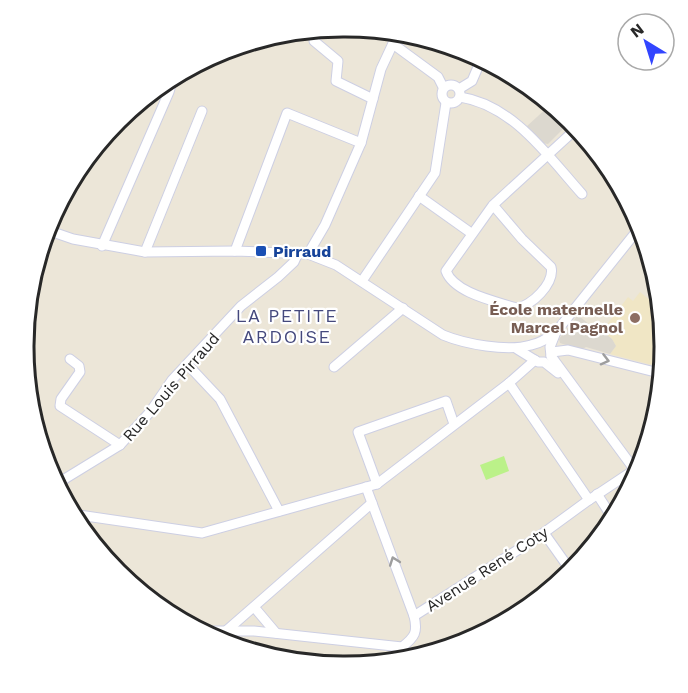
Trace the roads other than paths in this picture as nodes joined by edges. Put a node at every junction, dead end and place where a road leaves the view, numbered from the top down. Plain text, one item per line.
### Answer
1 (314, 41) dead end
2 (394, 41) edge
3 (478, 68) edge
4 (443, 87) junction
5 (170, 90) edge
6 (460, 93) junction
7 (373, 99) junction
8 (446, 103) junction
9 (202, 111) dead end
10 (570, 135) edge
11 (361, 142) junction
12 (548, 155) junction
13 (582, 194) dead end
14 (419, 196) junction
15 (493, 205) junction
16 (471, 233) junction
17 (56, 234) edge
18 (633, 236) edge
19 (102, 246) junction
20 (235, 251) junction
21 (145, 252) junction
22 (303, 254) junction
23 (362, 281) junction
24 (403, 308) junction
25 (542, 353) junction
26 (70, 359) dead end
27 (188, 365) junction
28 (334, 367) dead end
29 (653, 371) edge
30 (509, 383) junction
31 (454, 424) junction
32 (120, 445) junction
33 (631, 462) edge
34 (624, 478) edge
35 (64, 479) edge
36 (377, 484) junction
37 (366, 487) junction
38 (593, 497) junction
39 (372, 503) junction
40 (606, 510) edge
41 (279, 511) junction
42 (86, 516) edge
43 (544, 533) junction
44 (565, 563) edge
45 (254, 607) junction
46 (414, 616) junction
47 (226, 631) joint
48 (276, 633) junction

1 - 7 street
2 - 4 street
2 - 7 street, Rue Louis Pirraud
3 - 6 street
4 - 6 street
4 - 8 street
5 - 19 street
6 - 8 street
6 - 12 street
7 - 11 street, Rue Louis Pirraud
8 - 14 street
9 - 21 street
10 - 12 street
11 - 20 street
11 - 22 street, Rue Louis Pirraud
12 - 13 street
12 - 15 street
14 - 16 street
14 - 23 street
15 - 16 street
15 - 16 street
17 - 19 street
18 - 25 street
19 - 21 street
20 - 21 street
20 - 22 street
22 - 23 street
22 - 27 street, Rue Louis Pirraud
23 - 24 street
24 - 25 street
24 - 28 street
25 -> 29 street
25 - 30 street
25 - 33 street
26 - 32 street
27 - 32 street, Rue Louis Pirraud
27 - 41 street
30 - 31 street
30 - 38 street
31 - 36 street
31 - 36 street
32 - 35 street, Rue Louis Pirraud
34 - 38 street, Avenue René Coty
36 - 37 street
37 - 39 street
37 - 41 street
38 - 40 street
38 - 43 street, Avenue René Coty
39 - 45 street
46 -> 39 street
41 - 42 street
43 - 44 street
43 - 46 street, Avenue René Coty
45 - 47 street
45 - 48 street
46 - 48 street, Avenue René Coty
47 - 48 street, Avenue René Coty

